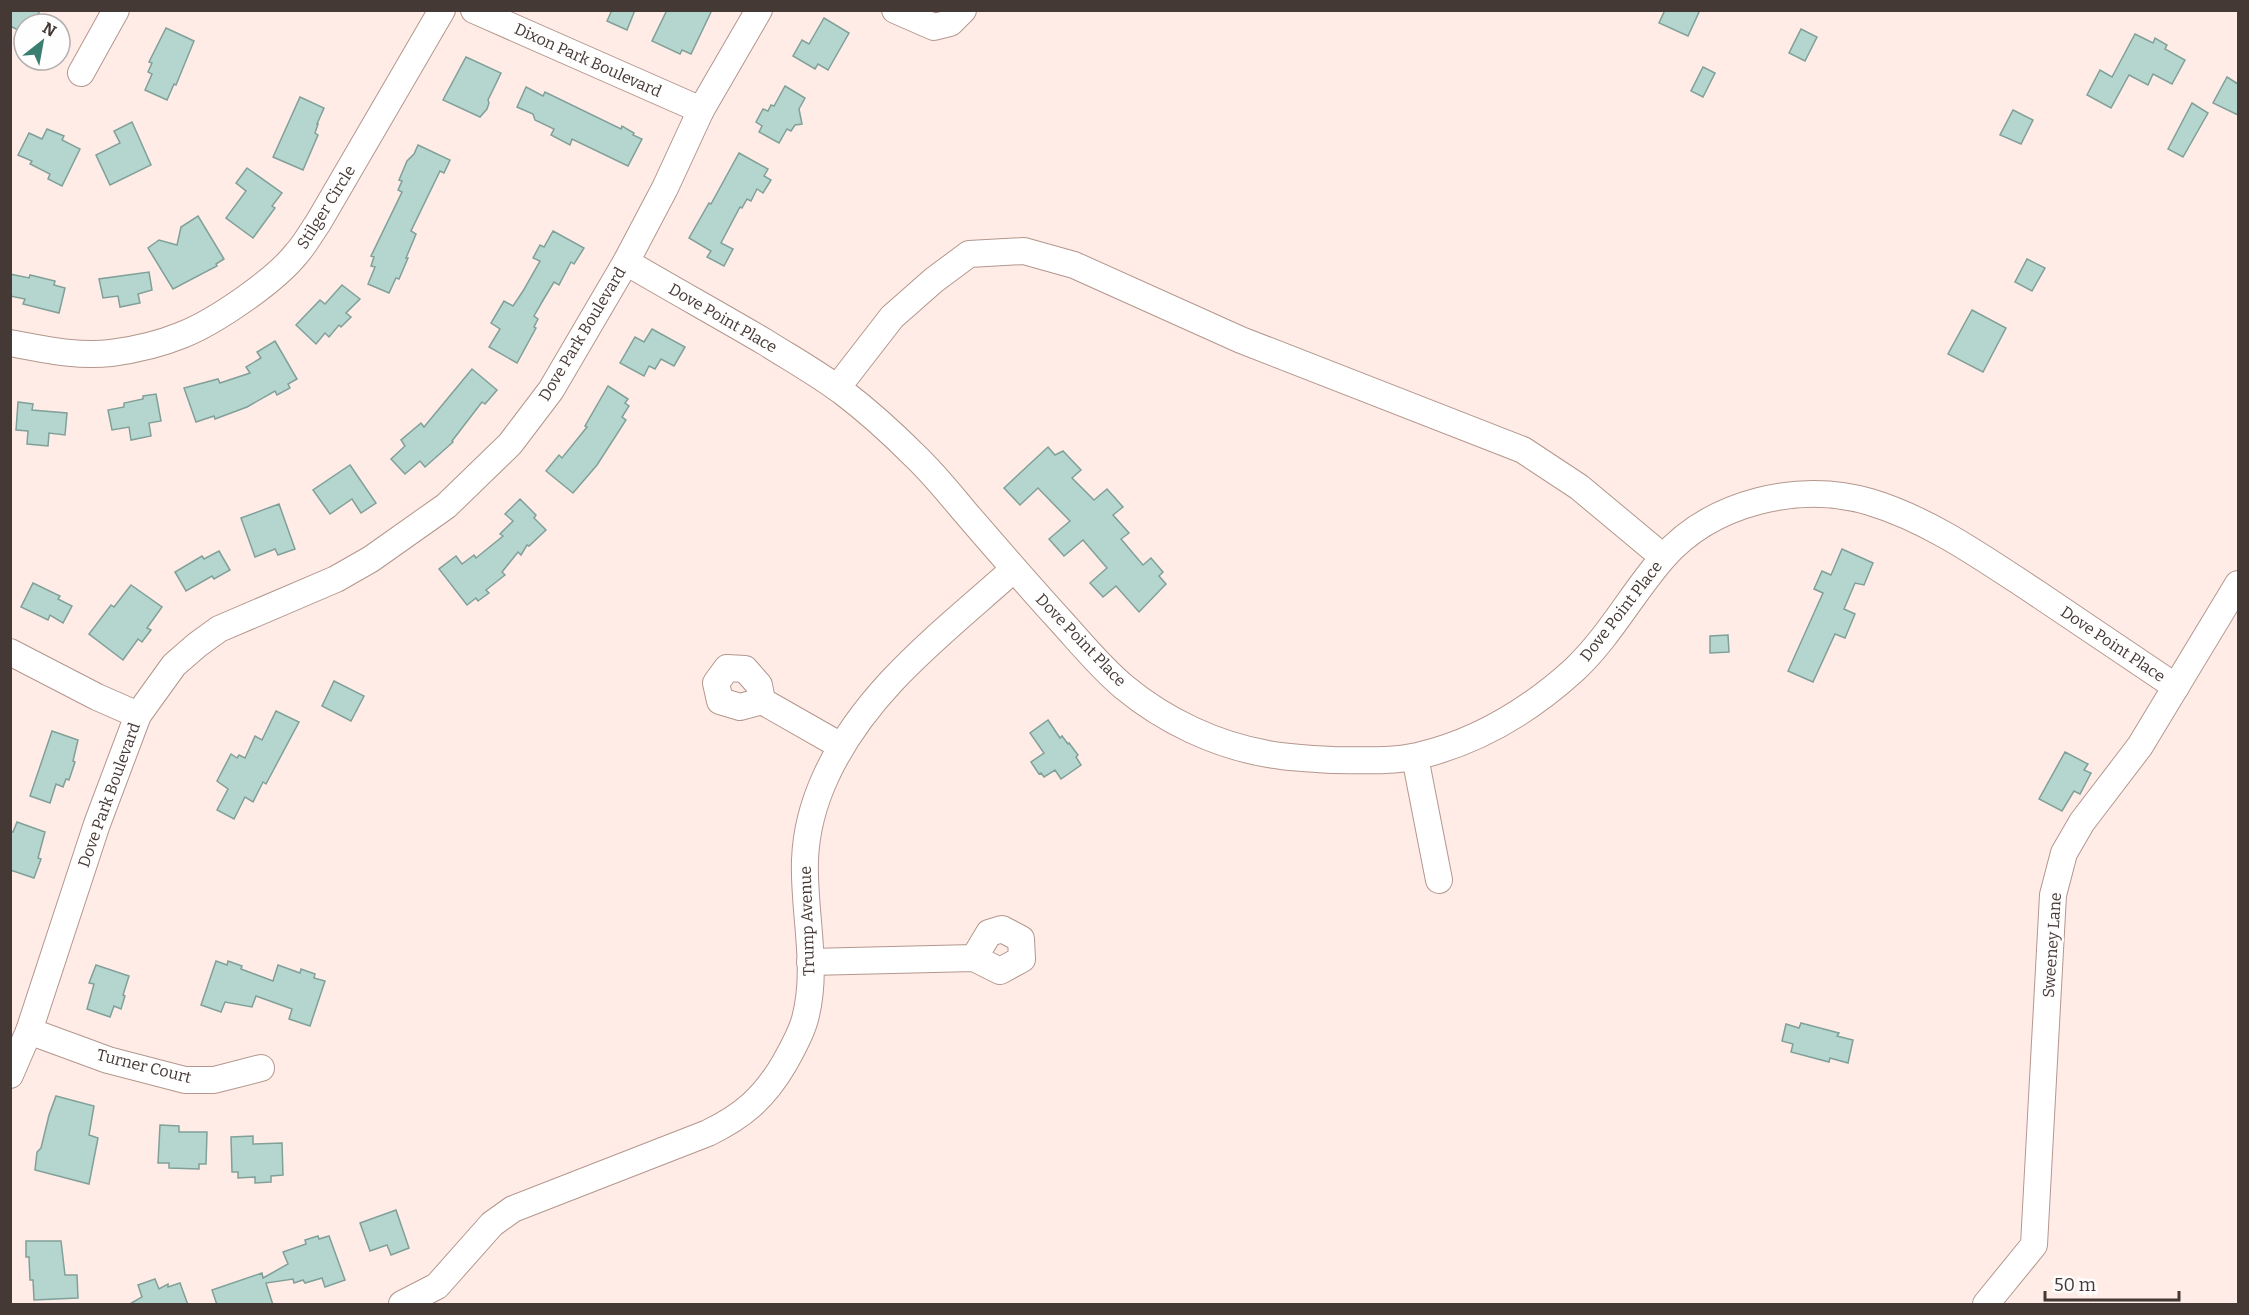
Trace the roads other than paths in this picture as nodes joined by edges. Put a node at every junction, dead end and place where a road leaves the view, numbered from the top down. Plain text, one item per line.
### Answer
1 (116, 10) edge
2 (442, 10) edge
3 (474, 10) edge
4 (759, 10) edge
5 (895, 10) edge
6 (963, 10) edge
7 (81, 73) dead end
8 (701, 111) junction
9 (626, 262) junction
10 (10, 343) edge
11 (837, 388) junction
12 (1663, 557) junction
13 (1014, 569) junction
14 (2238, 584) edge
15 (10, 652) edge
16 (2176, 687) junction
17 (762, 701) dead end
18 (138, 715) junction
19 (841, 746) junction
20 (1415, 757) junction
21 (1439, 880) dead end
22 (974, 958) dead end
23 (810, 962) junction
24 (29, 1031) junction
25 (261, 1068) dead end
26 (10, 1075) edge
27 (402, 1305) edge
28 (1986, 1305) edge

1 - 7 street
2 - 10 street, Stilger Circle
3 - 8 street, Dixon Park Boulevard
4 - 8 street, Dove Park Boulevard
5 - 6 street
8 - 9 street, Dove Park Boulevard
9 - 11 street, Dove Point Place
9 - 18 street, Dove Park Boulevard
11 - 12 street
11 - 13 street, Dove Point Place
12 - 16 street, Dove Point Place
12 - 20 street, Dove Point Place
13 - 19 street, Trump Avenue
13 - 20 street, Dove Point Place
14 - 16 street, Sweeney Lane
15 - 18 street
16 - 28 street, Sweeney Lane
17 - 19 street
18 - 24 street, Dove Park Boulevard
19 - 23 street, Trump Avenue
20 - 21 street
22 - 23 street
23 - 27 street, Trump Avenue
24 - 25 street, Turner Court
24 - 26 street, Dove Park Boulevard

